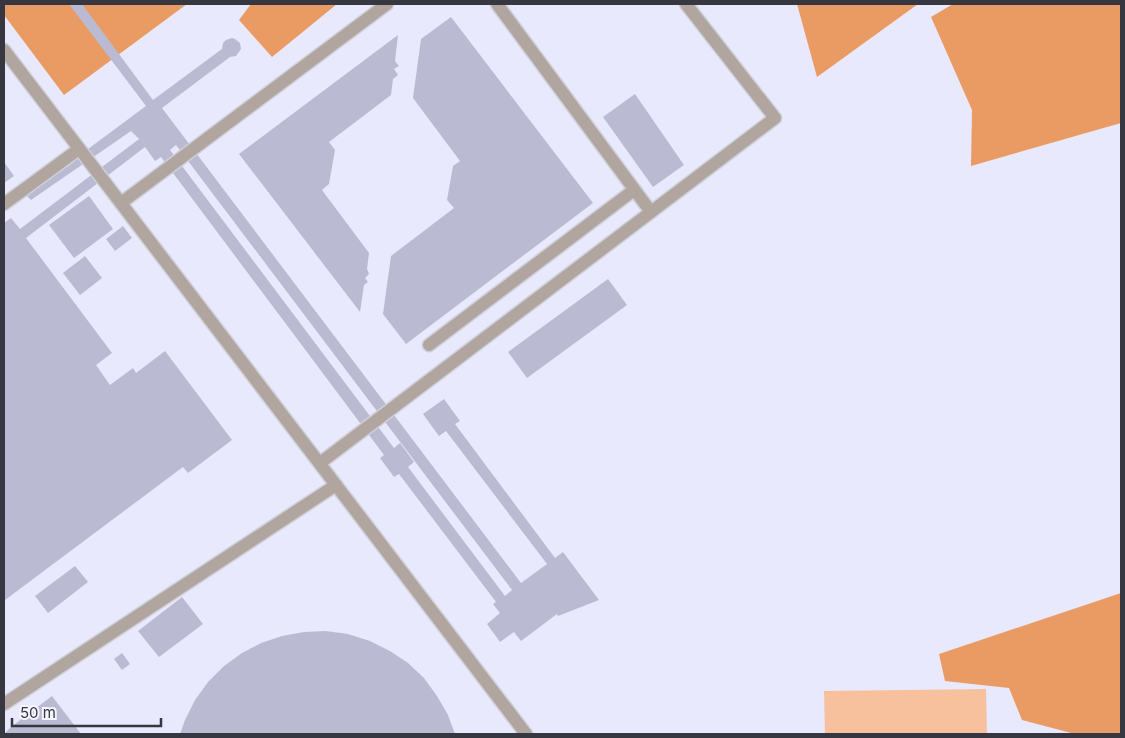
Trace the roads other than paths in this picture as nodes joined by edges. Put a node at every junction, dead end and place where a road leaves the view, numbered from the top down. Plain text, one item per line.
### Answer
1 (387, 4) edge
2 (497, 4) edge
3 (686, 4) edge
4 (4, 50) edge
5 (79, 149) junction
6 (634, 190) junction
7 (121, 203) junction
8 (4, 204) edge
9 (650, 212) junction
10 (429, 345) dead end
11 (320, 463) junction
12 (336, 485) junction
13 (4, 704) edge
14 (526, 734) edge

1 - 7 lane
2 - 6 lane
3 - 9 lane
4 - 5 lane
5 - 7 lane
5 - 8 lane
6 - 9 lane
6 - 10 lane
7 - 11 lane
9 - 11 lane
11 - 12 lane
12 - 13 lane
12 - 14 lane

